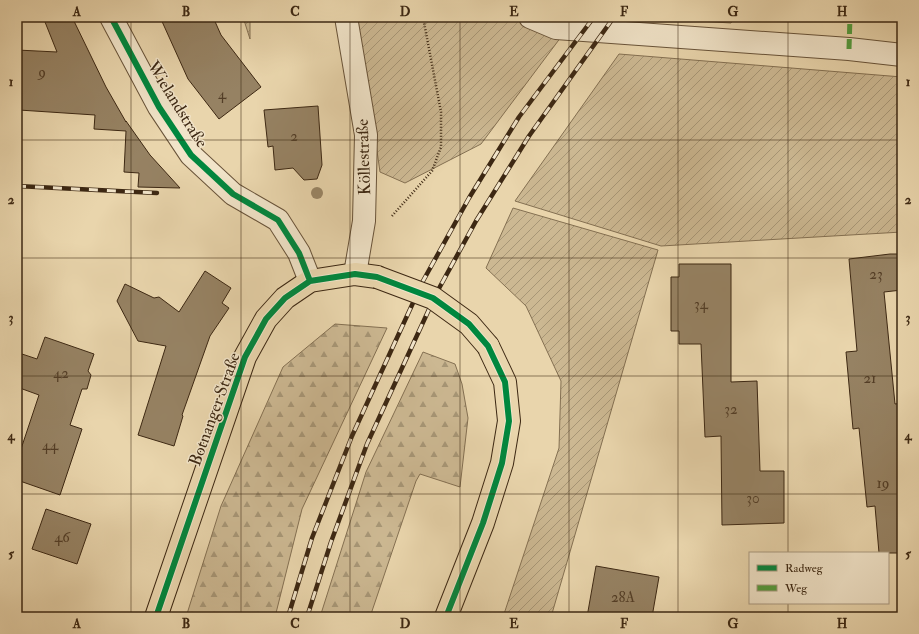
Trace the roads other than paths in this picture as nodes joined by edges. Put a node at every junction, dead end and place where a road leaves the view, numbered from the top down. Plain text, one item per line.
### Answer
1 (112, 17) edge
2 (346, 17) edge
3 (530, 17) edge
4 (902, 55) edge
5 (355, 274) junction
6 (310, 281) junction
7 (156, 617) edge
8 (446, 617) edge

1 - 6 street, Wielandstraße
2 - 5 street, Köllestraße
3 - 4 street
5 - 6 main road, Botnanger Straße
5 - 8 main road, Botnanger Straße, bridge
6 - 7 main road, Botnanger Straße

